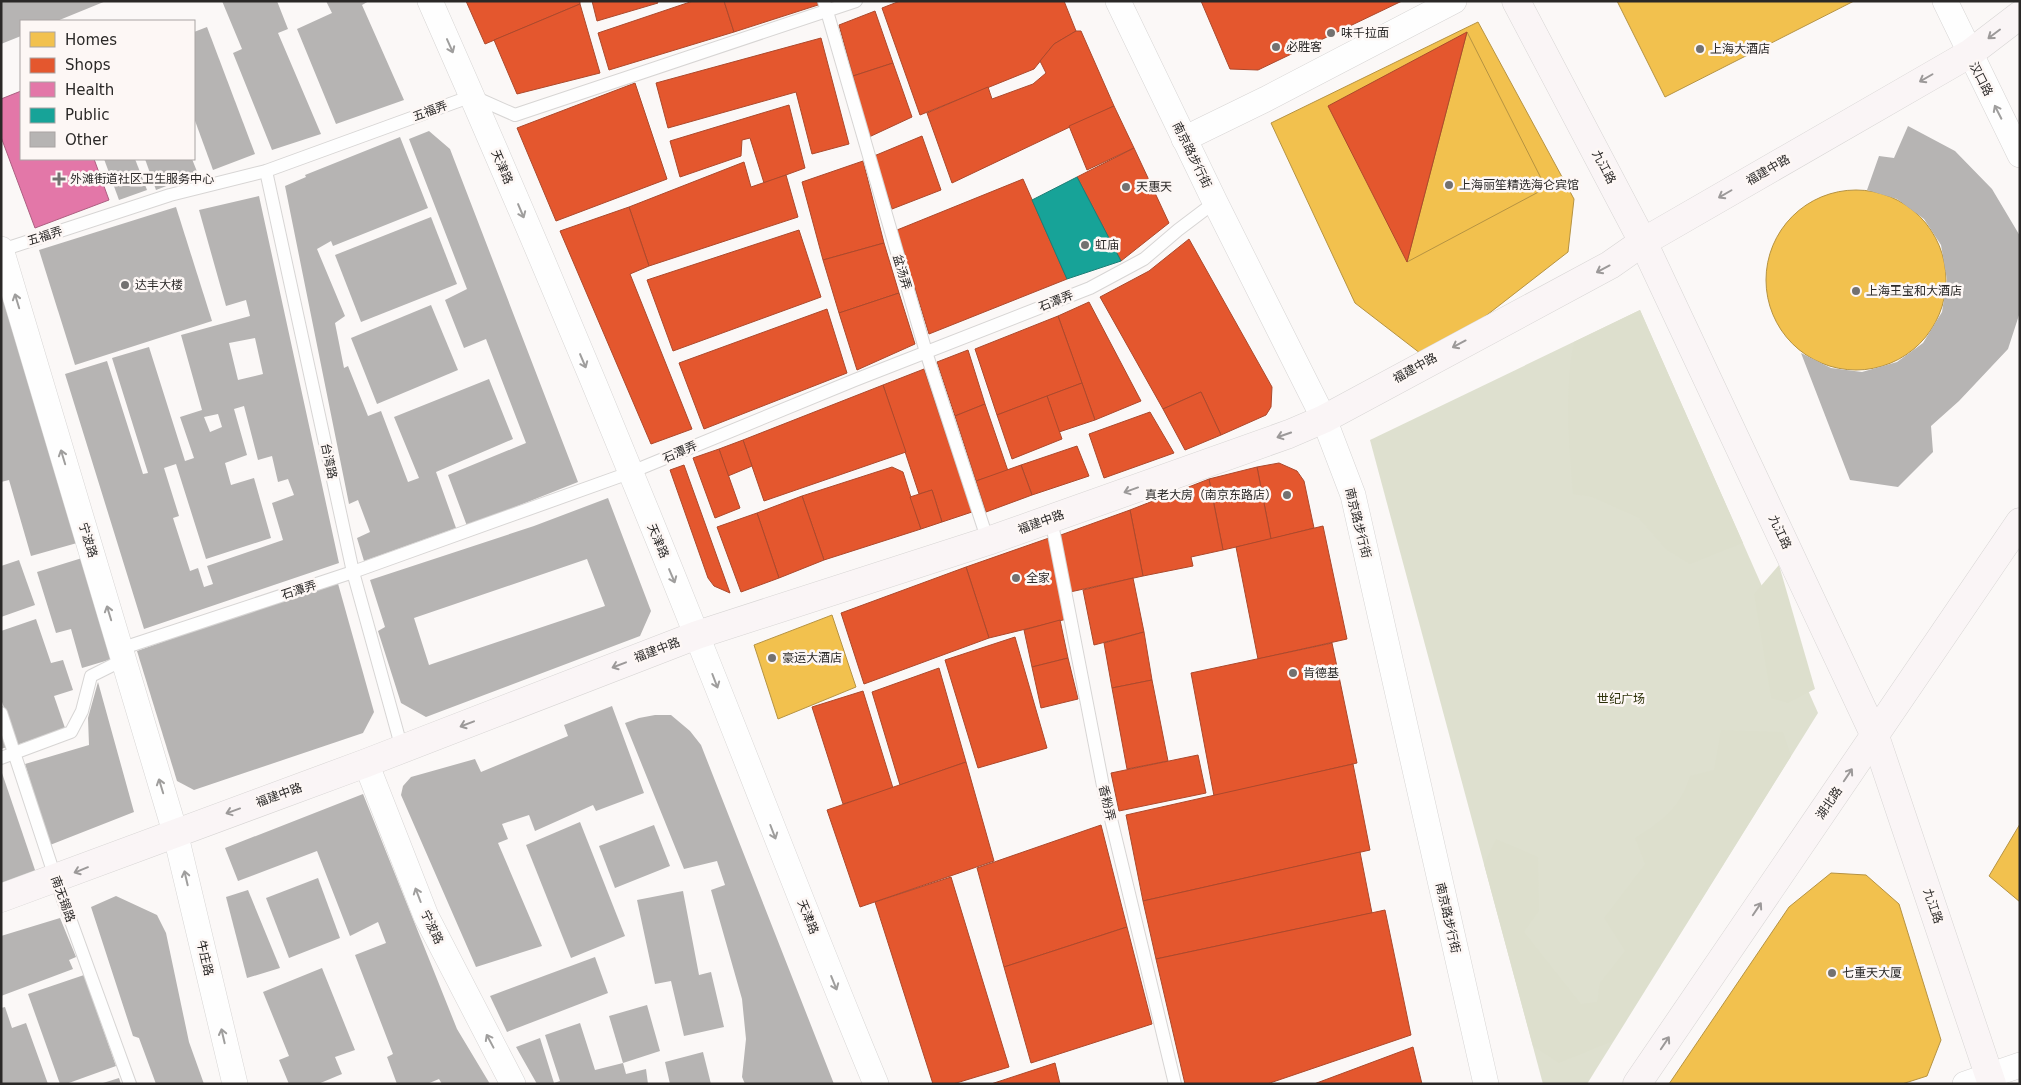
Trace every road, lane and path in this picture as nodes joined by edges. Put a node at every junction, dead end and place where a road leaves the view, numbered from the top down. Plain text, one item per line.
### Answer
1 (430, 1) edge
2 (856, 1) edge
3 (1118, 1) edge
4 (1454, 1) edge
5 (1516, 1) edge
6 (1945, 1) edge
7 (826, 6) edge
8 (2020, 14) edge
9 (1969, 54) junction
10 (472, 96) junction
11 (1184, 139) junction
12 (2020, 155) edge
13 (266, 171) junction
14 (1215, 202) junction
15 (1643, 242) junction
16 (1, 249) edge
17 (926, 352) junction
18 (1324, 419) junction
19 (630, 473) junction
20 (1051, 519) junction
21 (2020, 522) edge
22 (988, 541) junction
23 (353, 572) junction
24 (697, 635) junction
25 (122, 654) junction
26 (1, 713) edge
27 (1875, 736) junction
28 (402, 749) junction
29 (15, 754) junction
30 (1, 758) edge
31 (366, 763) junction
32 (175, 832) junction
33 (56, 880) junction
34 (1, 898) edge
35 (2020, 1065) edge
36 (1982, 1081) edge
37 (130, 1084) edge
38 (235, 1084) edge
39 (513, 1084) edge
40 (876, 1084) edge
41 (1175, 1084) edge
42 (1486, 1084) edge
43 (1638, 1084) edge

1 -> 10 street, 天津路
2 - 7 lane
3 - 11 street, 南京路步行街
4 - 11 street
5 - 15 street, 九江路
6 - 9 street, 汉口路
7 - 10 lane
7 - 17 lane, 盆汤弄
8 -> 9 street, 福建中路
12 -> 9 street, 汉口路
9 -> 15 street, 福建中路
10 - 13 lane, 五福弄
10 -> 19 street, 天津路
11 - 14 street, 南京路步行街
13 - 16 lane, 五福弄
13 - 23 lane, 台湾路
14 - 17 lane, 石潭弄
14 - 18 street, 南京路步行街
15 -> 18 street, 福建中路
15 - 27 street, 九江路
25 -> 16 street, 宁波路
17 - 19 lane, 石潭弄
17 - 22 lane, 盆汤弄
18 -> 20 street, 福建中路
18 - 42 street, 南京路步行街
19 - 23 lane, 石潭弄
19 -> 24 street, 天津路
20 - 22 street, 福建中路
20 - 41 lane, 香粉弄
21 - 27 street, 湖北路
22 - 24 street, 福建中路
23 - 25 lane, 石潭弄
23 - 28 lane, 台湾路
24 -> 28 street, 福建中路
24 -> 40 street, 天津路
25 - 29 lane, 石潭弄
32 -> 25 street, 宁波路
26 - 29 lane, 南无锡路
27 - 36 street, 九江路
43 -> 27 street, 湖北路
28 - 31 street, 福建中路
29 - 30 lane, 石潭弄
29 - 33 lane, 南无锡路
31 -> 32 street, 福建中路
39 -> 31 street, 宁波路
32 -> 33 street, 福建中路
38 -> 32 street, 牛庄路
33 - 34 street, 福建中路
33 - 37 lane, 南无锡路
35 - 36 street

